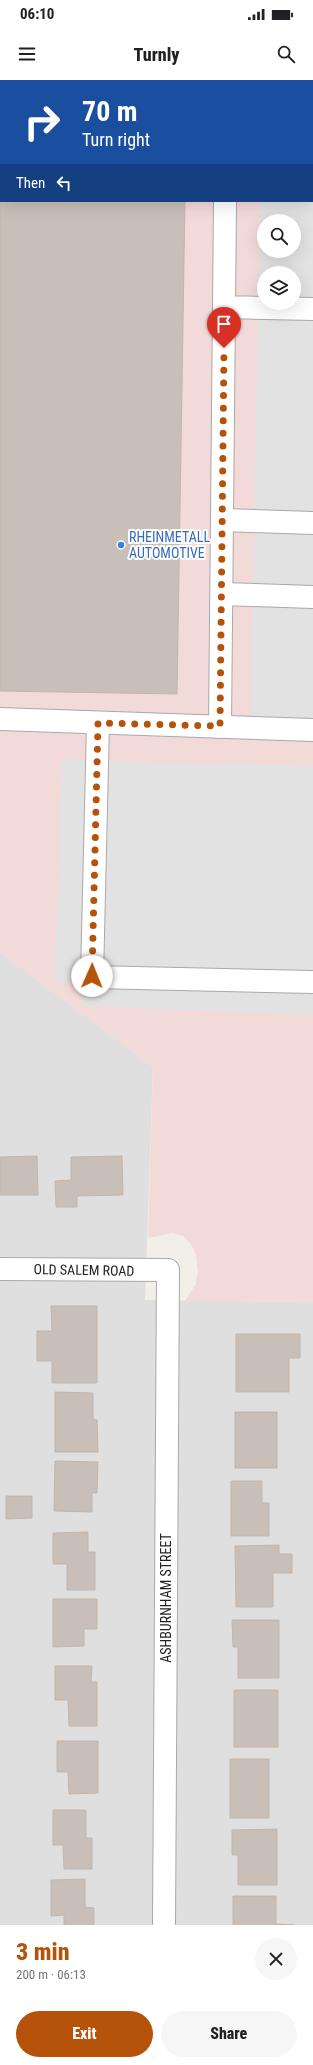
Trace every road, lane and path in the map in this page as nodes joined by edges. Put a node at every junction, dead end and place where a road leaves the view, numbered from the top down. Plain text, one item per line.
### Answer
1 (225, 202) edge
2 (224, 307) junction
3 (313, 309) edge
4 (222, 520) junction
5 (313, 523) edge
6 (222, 594) junction
7 (313, 597) edge
8 (0, 719) edge
9 (98, 723) junction
10 (220, 726) junction
11 (313, 730) edge
12 (313, 982) edge
13 (0, 1269) edge
14 (168, 1270) joint
15 (164, 1925) edge

1 - 2 street
2 - 3 street
2 - 4 street
4 - 5 street
4 - 6 street
6 - 7 street
6 - 10 street
8 - 9 street
9 - 10 street
9 - 12 street
10 - 11 street
13 - 14 street, OLD SALEM ROAD
14 - 15 street, ASHBURNHAM STREET

